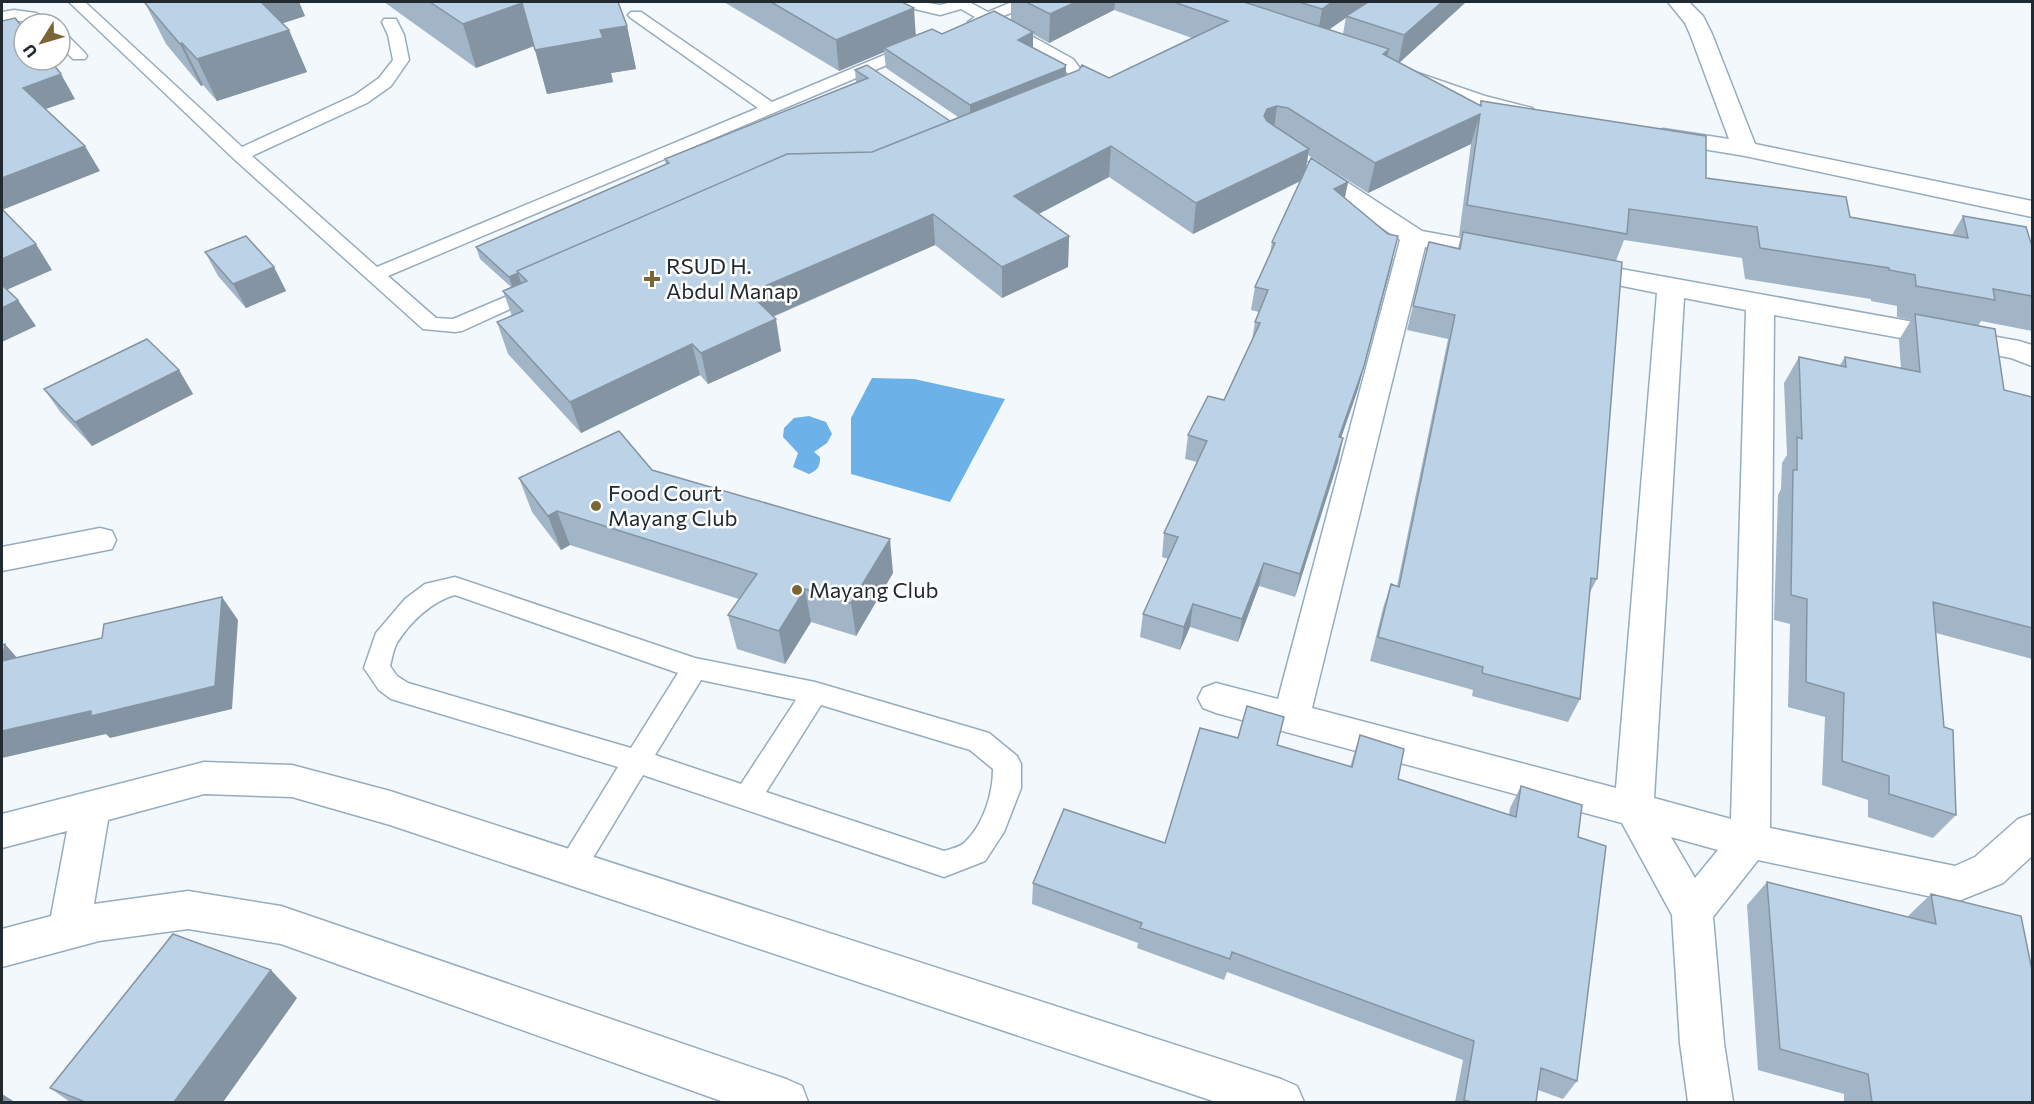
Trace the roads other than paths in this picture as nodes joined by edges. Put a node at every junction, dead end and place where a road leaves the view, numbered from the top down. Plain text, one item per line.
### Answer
1 (77, 2) edge
2 (903, 2) edge
3 (1024, 2) edge
4 (1678, 2) edge
5 (960, 3) edge
6 (636, 15) dead end
7 (986, 18) junction
8 (390, 22) dead end
9 (964, 27) edge
10 (933, 40) edge
11 (72, 49) edge
12 (79, 56) dead end
13 (869, 67) junction
14 (1399, 74) edge
15 (887, 80) edge
16 (1050, 101) edge
17 (771, 109) junction
18 (1551, 117) edge
19 (1642, 132) edge
20 (1745, 149) junction
21 (240, 155) junction
22 (1292, 157) edge
23 (2032, 209) edge
24 (1414, 237) junction
25 (375, 274) junction
26 (552, 283) edge
27 (1671, 287) junction
28 (1760, 304) junction
29 (2032, 357) edge
30 (99, 540) dead end
31 (2, 559) edge
32 (695, 668) junction
33 (815, 693) junction
34 (1216, 698) dead end
35 (1291, 718) junction
36 (637, 761) junction
37 (747, 798) junction
38 (91, 807) junction
39 (1634, 809) junction
40 (2, 831) edge
41 (2032, 831) edge
42 (1750, 841) junction
43 (572, 867) junction
44 (1692, 912) junction
45 (69, 930) junction
46 (2, 948) edge
47 (786, 1102) edge
48 (1281, 1102) edge
49 (1711, 1102) edge

1 - 21 lane
2 - 5 lane
3 - 7 lane
4 - 20 street
5 - 7 lane
6 - 17 lane
7 - 9 lane
7 - 16 lane
8 - 21 lane
10 - 13 lane
11 - 12 lane
13 - 15 lane
13 - 17 lane
14 - 18 street
17 - 25 lane
19 - 20 street
20 - 23 street
21 - 25 lane
22 - 24 street
24 - 27 street
24 - 35 street
25 - 26 lane
27 - 28 street
27 - 39 street
28 - 29 street
28 - 42 street
30 - 31 street
32 - 33 lane
32 - 36 lane
32 - 36 lane
33 - 37 lane
33 - 37 lane
34 - 35 street
35 - 39 street
36 - 37 lane
36 - 43 lane
38 - 40 street
38 - 43 street
38 - 45 street
39 - 42 street
39 - 44 street
41 - 42 street
42 - 44 street
43 - 48 street
44 - 49 street
45 - 46 street
45 - 47 street

